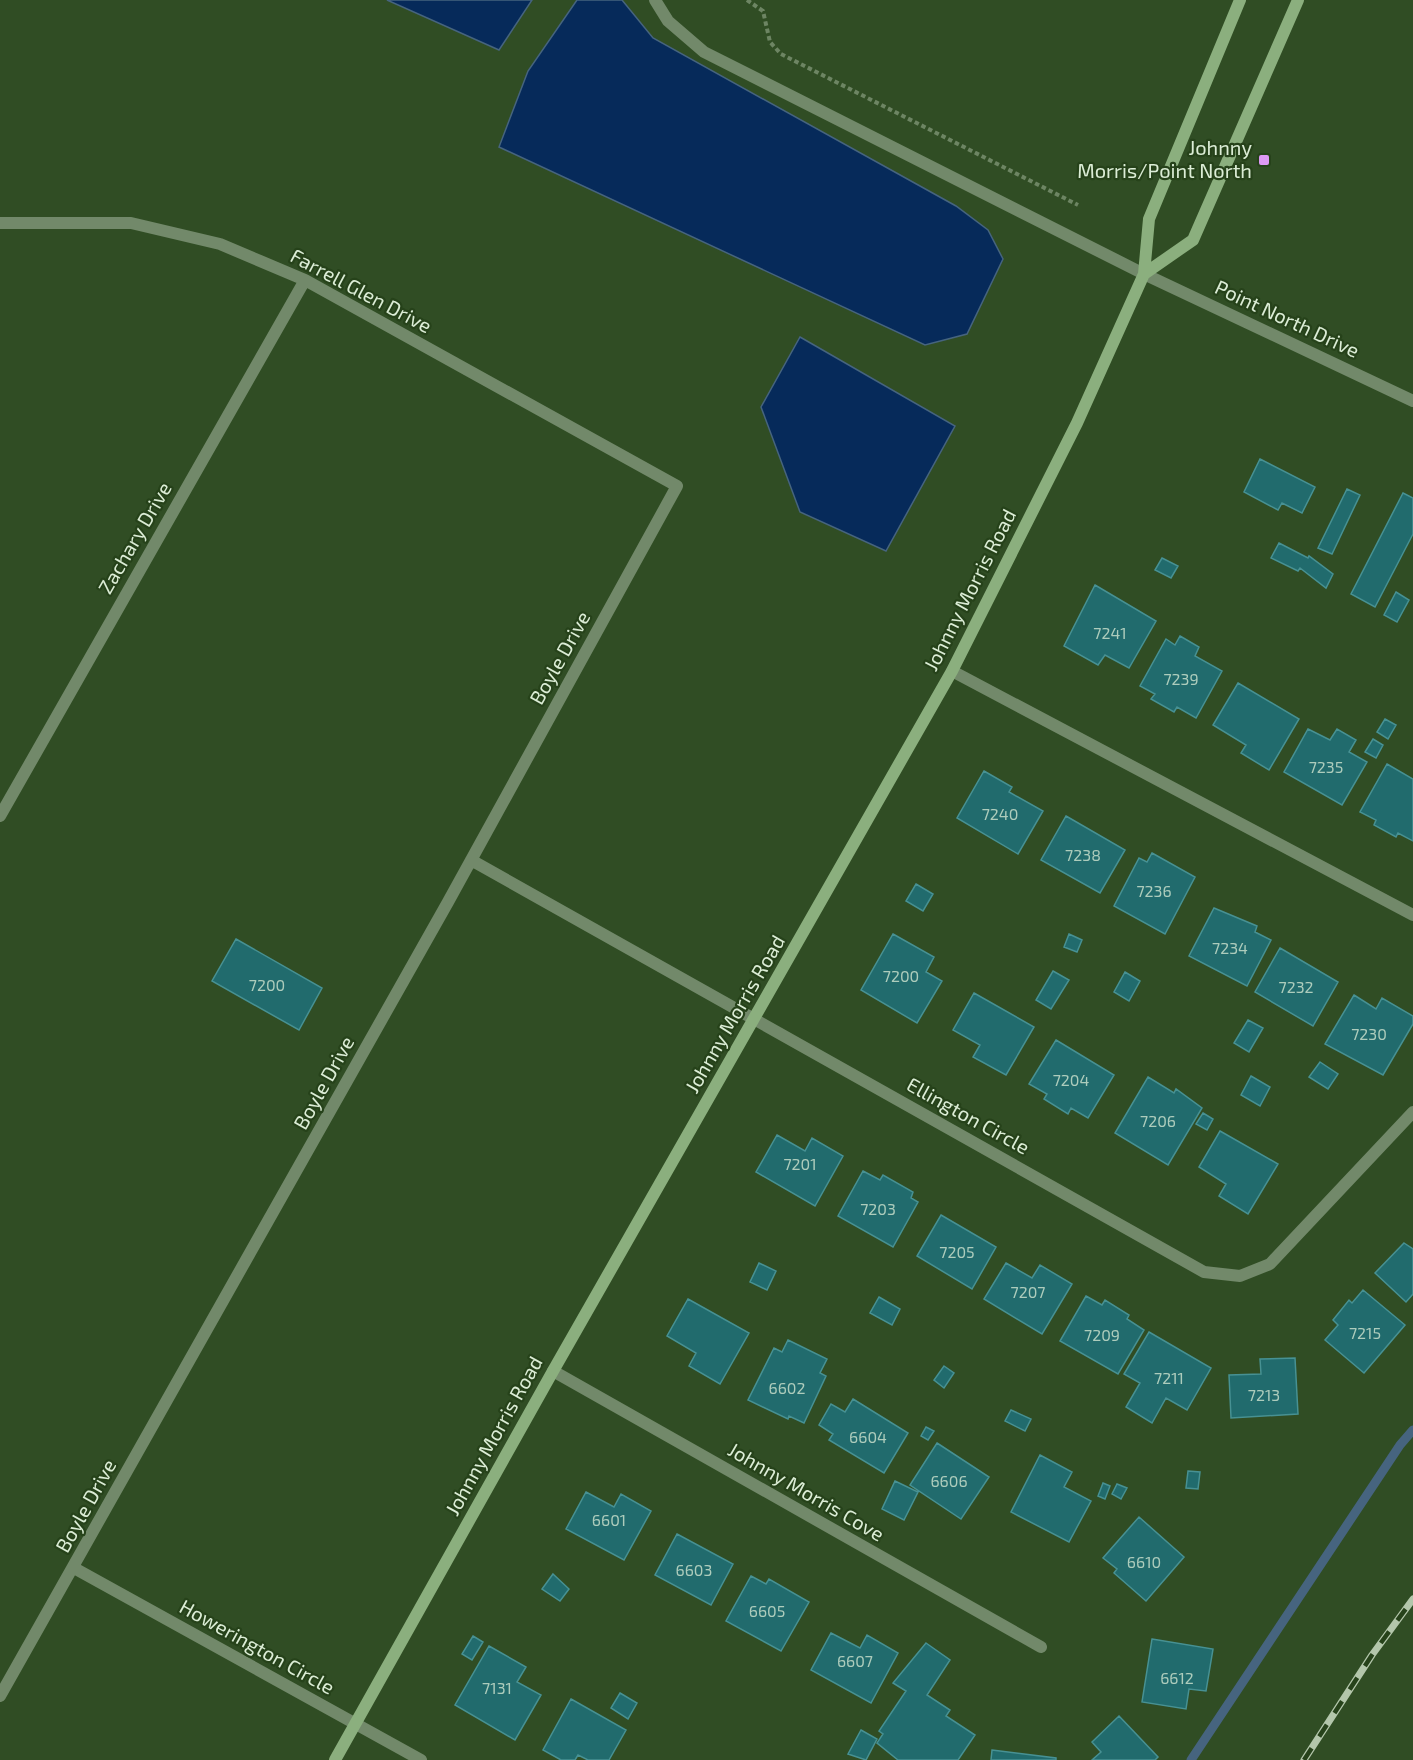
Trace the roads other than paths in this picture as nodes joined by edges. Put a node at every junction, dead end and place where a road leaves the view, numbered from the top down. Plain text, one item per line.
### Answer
1 (655, 0) edge
2 (1240, 0) edge
3 (1298, 0) edge
4 (0, 223) edge
5 (1143, 274) junction
6 (305, 280) junction
7 (1413, 401) edge
8 (677, 486) joint
9 (952, 671) junction
10 (0, 816) edge
11 (471, 860) junction
12 (1413, 915) edge
13 (755, 1018) junction
14 (1413, 1112) edge
15 (553, 1371) junction
16 (74, 1568) junction
17 (1041, 1647) dead end
18 (0, 1696) edge
19 (356, 1724) junction
20 (335, 1760) edge
21 (421, 1760) edge

1 - 5 street, Point North Drive
2 - 5 street, Johnny Morris Road
3 - 5 street
4 - 6 street, Farrell Glen Drive
5 - 7 street, Point North Drive
5 - 9 street, Johnny Morris Road
6 - 8 street, Farrell Glen Drive
6 - 10 street, Zachary Drive
8 - 11 street, Boyle Drive
9 - 12 street
9 - 13 street, Johnny Morris Road
11 - 13 street, Ellington Circle
11 - 16 street, Boyle Drive
13 - 14 street, Ellington Circle
13 - 15 street, Johnny Morris Road
15 - 17 street, Johnny Morris Cove
15 - 19 street, Johnny Morris Road
16 - 18 street, Boyle Drive
16 - 19 street, Howerington Circle
19 - 20 street, Johnny Morris Road
19 - 21 street, Howerington Circle

